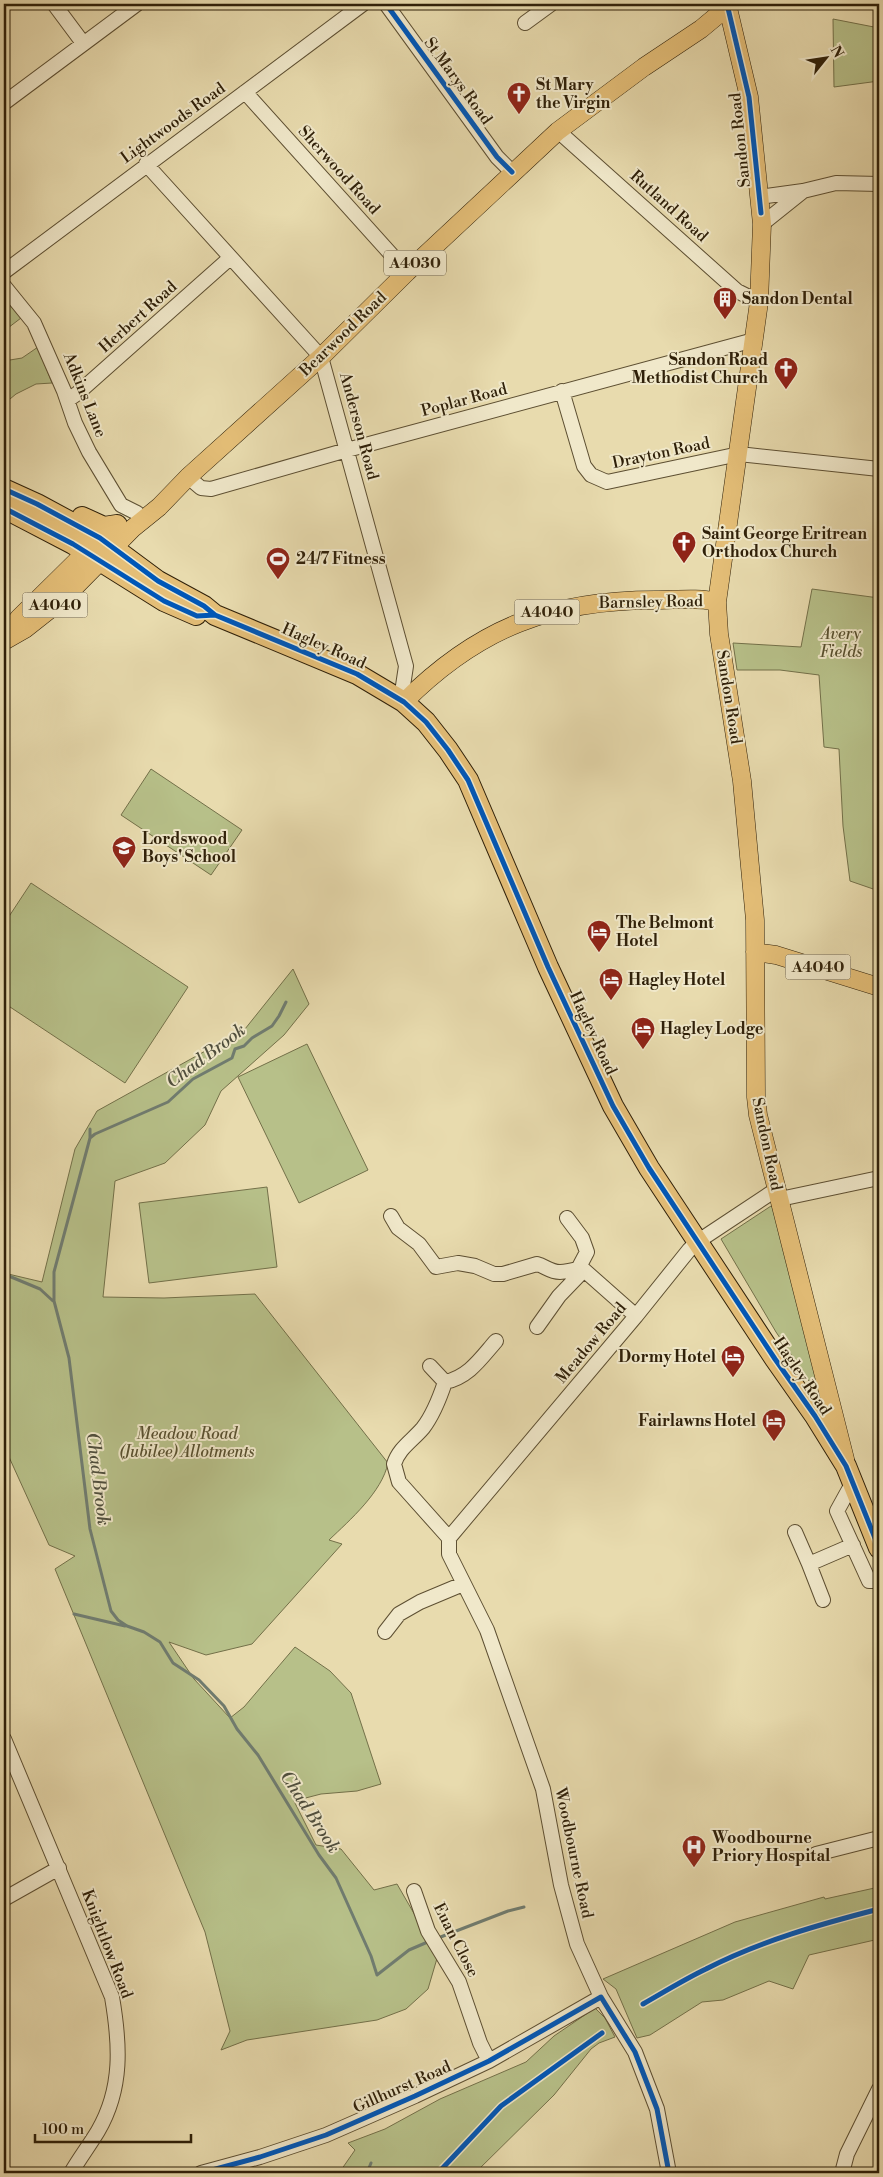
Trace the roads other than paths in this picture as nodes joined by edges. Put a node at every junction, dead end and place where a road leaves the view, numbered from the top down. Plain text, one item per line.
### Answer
1 (54, 4) edge
2 (137, 4) edge
3 (363, 4) edge
4 (386, 4) edge
5 (550, 4) edge
6 (729, 5) edge
7 (525, 24) dead end
8 (83, 43) junction
9 (245, 92) junction
10 (4, 103) edge
11 (558, 131) junction
12 (146, 164) junction
13 (512, 172) junction
14 (879, 184) edge
15 (803, 192) junction
16 (759, 197) junction
17 (762, 224) junction
18 (230, 258) junction
19 (4, 272) edge
20 (407, 272) junction
21 (4, 286) edge
22 (759, 302) junction
23 (754, 340) junction
24 (321, 357) junction
25 (562, 391) junction
26 (68, 400) junction
27 (347, 450) junction
28 (739, 454) junction
29 (879, 469) edge
30 (188, 477) junction
31 (4, 489) edge
32 (37, 504) junction
33 (4, 508) edge
34 (137, 513) junction
35 (117, 525) junction
36 (98, 549) junction
37 (717, 602) junction
38 (4, 637) edge
39 (4, 641) edge
40 (403, 701) junction
41 (755, 952) junction
42 (879, 987) edge
43 (879, 1178) edge
44 (778, 1194) junction
45 (391, 1216) dead end
46 (567, 1218) dead end
47 (697, 1242) junction
48 (581, 1269) junction
49 (636, 1316) junction
50 (537, 1327) dead end
51 (496, 1341) dead end
52 (430, 1366) dead end
53 (444, 1382) junction
54 (826, 1383) junction
55 (815, 1416) junction
56 (850, 1474) junction
57 (795, 1532) dead end
58 (449, 1538) junction
59 (853, 1545) junction
60 (879, 1548) edge
61 (808, 1564) junction
62 (879, 1581) edge
63 (463, 1584) junction
64 (824, 1600) dead end
65 (385, 1632) dead end
66 (4, 1739) edge
67 (879, 1838) edge
68 (816, 1854) dead end
69 (59, 1868) junction
70 (414, 1891) dead end
71 (4, 1899) edge
72 (601, 1997) junction
73 (489, 2061) junction
74 (879, 2089) edge
75 (71, 2173) edge
76 (201, 2173) edge
77 (669, 2173) edge
78 (842, 2173) edge

1 - 8 street
2 - 8 street
3 - 9 street, Lightwoods Road
4 - 13 street, St Marys Road
5 - 7 street
6 - 11 main road, Bearwood Road / A4030
6 - 16 main road, Sandon Road
8 - 10 street
9 - 12 street, Lightwoods Road
9 - 20 street, Sherwood Road
11 - 13 main road, Bearwood Road / A4030
11 - 22 street, Rutland Road
12 - 18 street, Anderson Road
12 - 19 street, Lightwoods Road
13 - 20 main road, Bearwood Road / A4030
14 - 15 street
15 - 16 street
15 - 17 street
16 - 17 main road, Sandon Road
17 - 22 main road, Sandon Road
18 - 24 street, Anderson Road
18 - 26 street, Herbert Road
20 - 24 main road, Bearwood Road / A4030
21 - 26 street, Adkins Lane
22 - 23 main road, Sandon Road
23 - 25 street, Poplar Road
23 - 28 main road, Sandon Road
24 - 27 street, Anderson Road
24 - 30 main road, Bearwood Road / A4030
25 - 27 street, Poplar Road
25 - 28 street, Drayton Road
26 - 34 street, Adkins Lane
27 - 30 street, Poplar Road
27 - 40 street, Anderson Road
28 - 29 street, Drayton Road
28 - 37 main road, Sandon Road
30 - 34 main road, Bearwood Road / A4030
30 - 36 main road, Bearwood Road / A4030
31 - 32 highway
32 - 35 highway
32 - 36 highway
33 - 36 highway
34 - 35 main road, Bearwood Road / A4030
35 - 36 main road, Bearwood Road / A4030
36 - 38 main road, A4040
36 - 39 main road, A4040
36 - 40 highway, Hagley Road
37 - 40 main road, Barnsley Road / A4040
37 - 41 main road, Sandon Road
40 - 47 highway, Hagley Road
41 - 42 main road, A4040
41 - 44 main road, Sandon Road
43 - 44 street
44 - 47 street, Meadow Road
44 - 54 main road, Sandon Road
45 - 48 street
46 - 48 street
47 - 49 street, Meadow Road
47 - 55 highway, Hagley Road
48 - 49 street
48 - 50 street
49 - 58 street, Meadow Road
51 - 53 street
52 - 53 street
53 - 58 street
54 - 55 main road
54 - 56 main road, Sandon Road
55 - 56 highway, Hagley Road
56 - 59 street
56 - 60 highway, Hagley Road
57 - 61 street
58 - 63 street, Woodbourne Road
59 - 61 street
59 - 62 street
61 - 64 street
63 - 65 street
63 - 72 street, Woodbourne Road
66 - 69 street, Knightlow Road
67 - 68 street
69 - 71 street
69 - 75 street, Knightlow Road
70 - 73 street, Euan Close
72 - 73 street, Gillhurst Road
72 - 77 street, Woodbourne Road
73 - 76 street, Gillhurst Road
74 - 78 street

